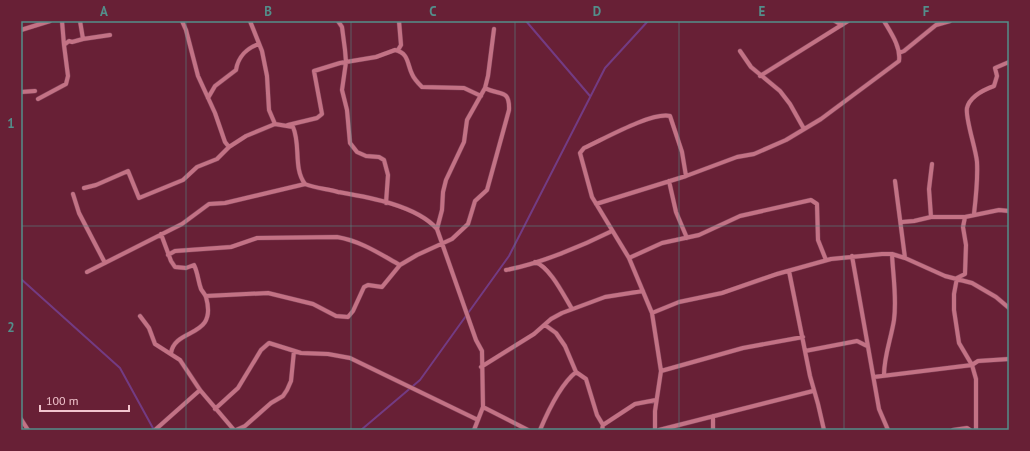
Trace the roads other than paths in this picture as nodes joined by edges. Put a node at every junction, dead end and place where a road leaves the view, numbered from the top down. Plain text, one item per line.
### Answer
1 (50, 21) edge
2 (62, 21) edge
3 (80, 21) edge
4 (182, 21) edge
5 (250, 21) edge
6 (338, 21) edge
7 (399, 21) edge
8 (835, 21) edge
9 (848, 21) edge
10 (884, 21) edge
11 (950, 21) edge
12 (842, 25) junction
13 (494, 29) dead end
14 (21, 30) edge
15 (110, 36) dead end
16 (83, 39) junction
17 (259, 44) junction
18 (64, 45) junction
19 (398, 50) junction
20 (740, 51) dead end
21 (899, 54) junction
22 (346, 62) junction
23 (1009, 62) edge
24 (760, 76) junction
25 (485, 88) junction
26 (35, 91) dead end
27 (21, 92) edge
28 (480, 96) junction
29 (38, 98) dead end
30 (208, 98) junction
31 (275, 124) junction
32 (288, 125) junction
33 (804, 129) junction
34 (229, 148) junction
35 (932, 164) dead end
36 (686, 176) junction
37 (669, 181) junction
38 (895, 181) dead end
39 (305, 184) junction
40 (84, 188) dead end
41 (73, 194) dead end
42 (386, 203) junction
43 (596, 204) junction
44 (1009, 211) edge
45 (974, 214) junction
46 (931, 217) junction
47 (965, 217) junction
48 (902, 222) junction
49 (437, 229) junction
50 (612, 231) junction
51 (162, 234) junction
52 (687, 238) junction
53 (442, 243) junction
54 (892, 254) junction
55 (168, 255) junction
56 (852, 256) junction
57 (629, 258) junction
58 (905, 258) junction
59 (826, 260) junction
60 (535, 262) junction
61 (105, 263) junction
62 (400, 266) junction
63 (506, 270) dead end
64 (789, 271) junction
65 (86, 272) dead end
66 (957, 278) junction
67 (643, 291) junction
68 (206, 296) junction
69 (1009, 308) edge
70 (572, 309) junction
71 (652, 312) junction
72 (140, 316) dead end
73 (545, 325) junction
74 (803, 337) junction
75 (867, 346) junction
76 (294, 351) junction
77 (805, 351) junction
78 (171, 353) junction
79 (1009, 359) edge
80 (972, 365) junction
81 (481, 367) junction
82 (661, 371) junction
83 (576, 372) junction
84 (884, 375) junction
85 (874, 377) junction
86 (200, 390) junction
87 (813, 391) junction
88 (656, 400) junction
89 (483, 407) junction
90 (215, 408) junction
91 (713, 416) junction
92 (21, 420) edge
93 (478, 420) junction
94 (603, 425) junction
95 (28, 430) edge
96 (155, 430) edge
97 (234, 430) edge
98 (474, 430) edge
99 (528, 430) edge
100 (540, 430) edge
101 (602, 430) edge
102 (655, 430) edge
103 (659, 430) edge
104 (713, 430) edge
105 (824, 430) edge
106 (888, 430) edge
107 (953, 430) edge
108 (970, 430) edge
109 (976, 430) edge

1 - 14 street
2 - 18 street
3 - 16 street
4 - 30 street
5 - 17 street
6 - 22 street
7 - 19 street
8 - 12 street
9 - 12 street
10 - 21 street
11 - 21 street
12 - 24 street
13 - 25 street
15 - 16 street
16 - 18 street
17 - 30 street
17 - 31 street
18 - 29 street
19 - 22 street
19 - 28 street
20 - 24 street
21 - 33 street
22 - 32 street
22 - 42 street
23 - 45 street
24 - 33 street
25 - 28 street
25 - 53 street
26 - 27 street
28 - 49 street
30 - 34 street
31 - 32 street
31 - 34 street
32 - 39 street
33 - 36 street
34 - 40 street
35 - 46 street
36 - 37 street
36 - 43 street
37 - 43 street
37 - 52 street
38 - 48 street
39 - 42 street
39 - 51 street
41 - 61 street
42 - 49 street
43 - 50 street
44 - 45 street
45 - 47 street
46 - 47 street
46 - 48 street
47 - 66 street
48 - 58 street
49 - 53 street
50 - 57 street
50 - 60 street
51 - 55 street
51 - 61 street
52 - 57 street
52 - 59 street
53 - 62 street
53 - 81 street
54 - 56 street
54 - 58 street
54 - 84 street
55 - 62 street
55 - 68 street
56 - 59 street
56 - 75 street
57 - 67 street
58 - 66 street
59 - 64 street
60 - 63 street
60 - 70 street
61 - 65 street
62 - 68 street
64 - 71 street
64 - 74 street
66 - 69 street
66 - 80 street
67 - 70 street
67 - 71 street
68 - 78 street
70 - 73 street
71 - 82 street
72 - 78 street
73 - 81 street
73 - 83 street
74 - 77 street
74 - 82 street
75 - 77 street
75 - 85 street
76 - 90 street
76 - 93 street
76 - 97 street
77 - 87 street
78 - 86 street
79 - 80 street
80 - 84 street
80 - 109 street
81 - 89 street
82 - 88 street
83 - 94 street
83 - 100 street
84 - 85 street
85 - 106 street
86 - 90 street
86 - 96 street
87 - 91 street
87 - 105 street
88 - 94 street
88 - 102 street
89 - 93 street
89 - 99 street
90 - 97 street
91 - 103 street
91 - 104 street
92 - 95 street
93 - 98 street
94 - 101 street
107 - 108 street

